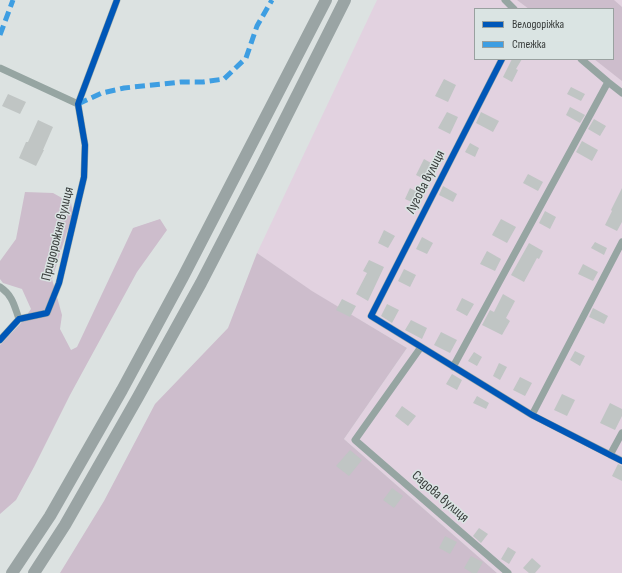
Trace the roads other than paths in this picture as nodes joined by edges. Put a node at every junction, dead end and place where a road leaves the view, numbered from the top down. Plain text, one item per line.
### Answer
1 (117, 0) edge
2 (326, 0) edge
3 (345, 0) edge
4 (505, 0) edge
5 (513, 8) edge
6 (501, 60) edge
7 (582, 60) edge
8 (0, 68) edge
9 (608, 82) junction
10 (622, 93) edge
11 (78, 104) junction
12 (622, 242) edge
13 (0, 287) edge
14 (19, 319) junction
15 (0, 340) edge
16 (421, 347) junction
17 (453, 367) junction
18 (532, 415) junction
19 (622, 433) edge
20 (610, 455) junction
21 (622, 461) edge
22 (12, 573) edge
23 (34, 573) edge
24 (508, 573) edge

1 - 11 street
2 - 22 highway
3 - 23 highway
4 - 5 street
6 - 16 street, Лугова вулиця
7 - 9 street
8 - 11 street
9 - 10 street
9 - 17 street
11 - 14 street, Придорожня вулиця
12 - 18 street
13 - 14 street
14 - 15 street
16 - 17 street
16 - 24 street, Садова вулиця
17 - 18 street
18 - 20 street
19 - 20 street
20 - 21 street

